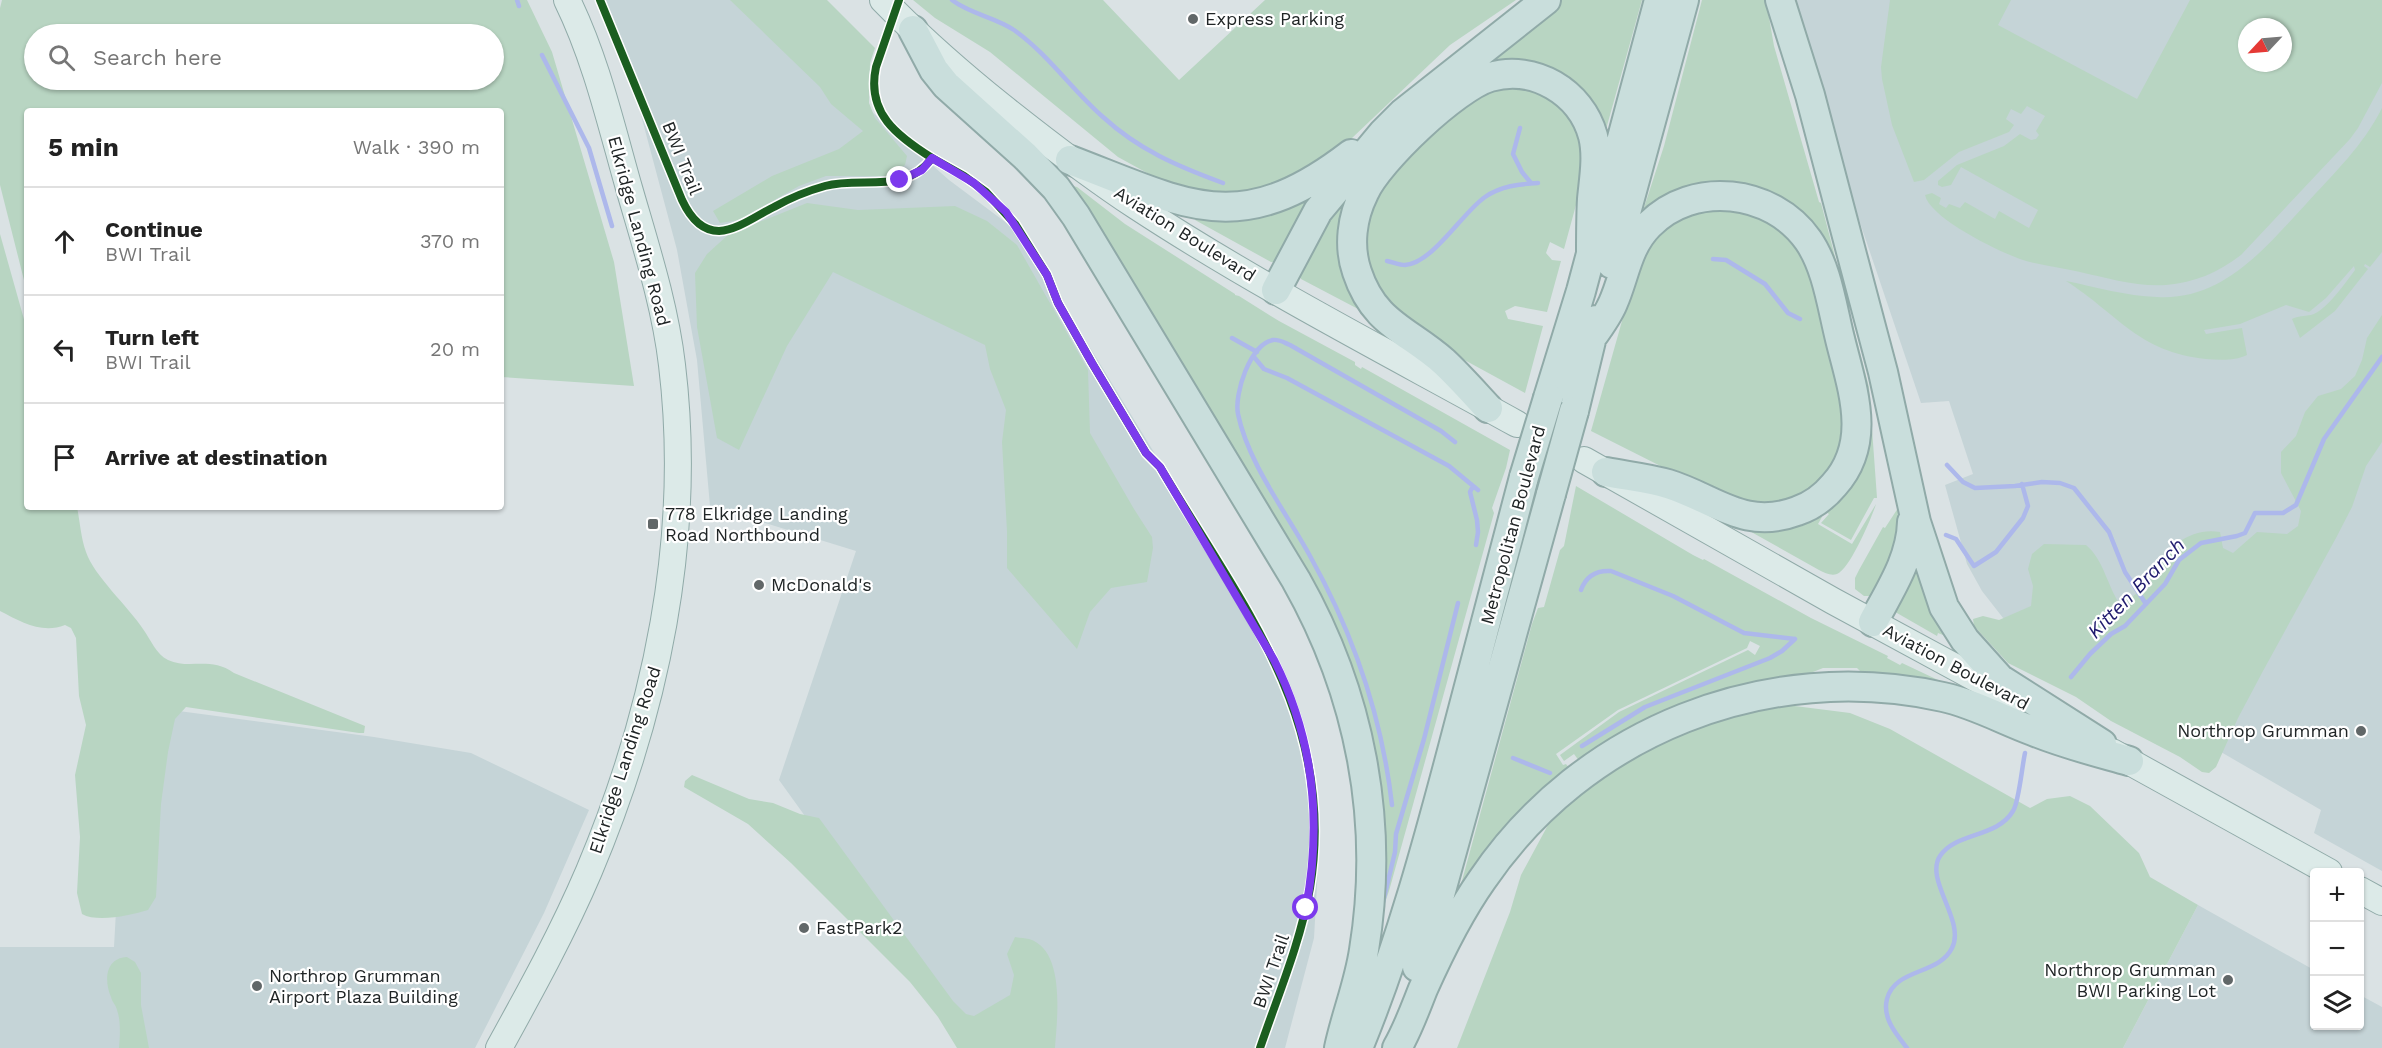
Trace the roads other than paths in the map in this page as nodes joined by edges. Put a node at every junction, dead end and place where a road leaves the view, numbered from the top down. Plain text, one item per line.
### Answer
1 (567, 0) edge
2 (883, 0) edge
3 (1546, 0) edge
4 (1659, 0) edge
5 (1684, 0) edge
6 (1780, 0) edge
7 (913, 30) junction
8 (1383, 133) junction
9 (1070, 160) junction
10 (1591, 254) junction
11 (1276, 290) junction
12 (1592, 337) junction
13 (1488, 408) junction
14 (1517, 424) dead end
15 (1595, 466) joint
16 (1911, 502) junction
17 (1873, 622) junction
18 (2129, 761) junction
19 (2320, 868) edge
20 (499, 1048) edge
21 (1340, 1048) edge
22 (1358, 1048) edge
23 (1388, 1048) edge
24 (1397, 1048) edge

1 - 20 main road, Elkridge Landing Road
2 - 7 main road, Aviation Boulevard
3 - 8 highway
4 - 10 highway, Metropolitan Boulevard
5 - 12 highway, Metropolitan Boulevard
6 - 16 highway
7 - 9 main road, Aviation Boulevard
7 - 21 highway
8 - 9 highway
8 - 11 highway
9 - 11 main road, Aviation Boulevard
10 - 13 highway
10 - 22 highway, Metropolitan Boulevard, bridge
11 - 13 main road, Aviation Boulevard
12 - 15 highway
12 - 23 highway, Metropolitan Boulevard, bridge
13 - 14 main road, Aviation Boulevard
15 - 17 main road, Aviation Boulevard
16 - 17 highway
16 - 18 highway
17 - 18 main road, Aviation Boulevard
18 - 19 main road, Aviation Boulevard
18 - 24 highway

